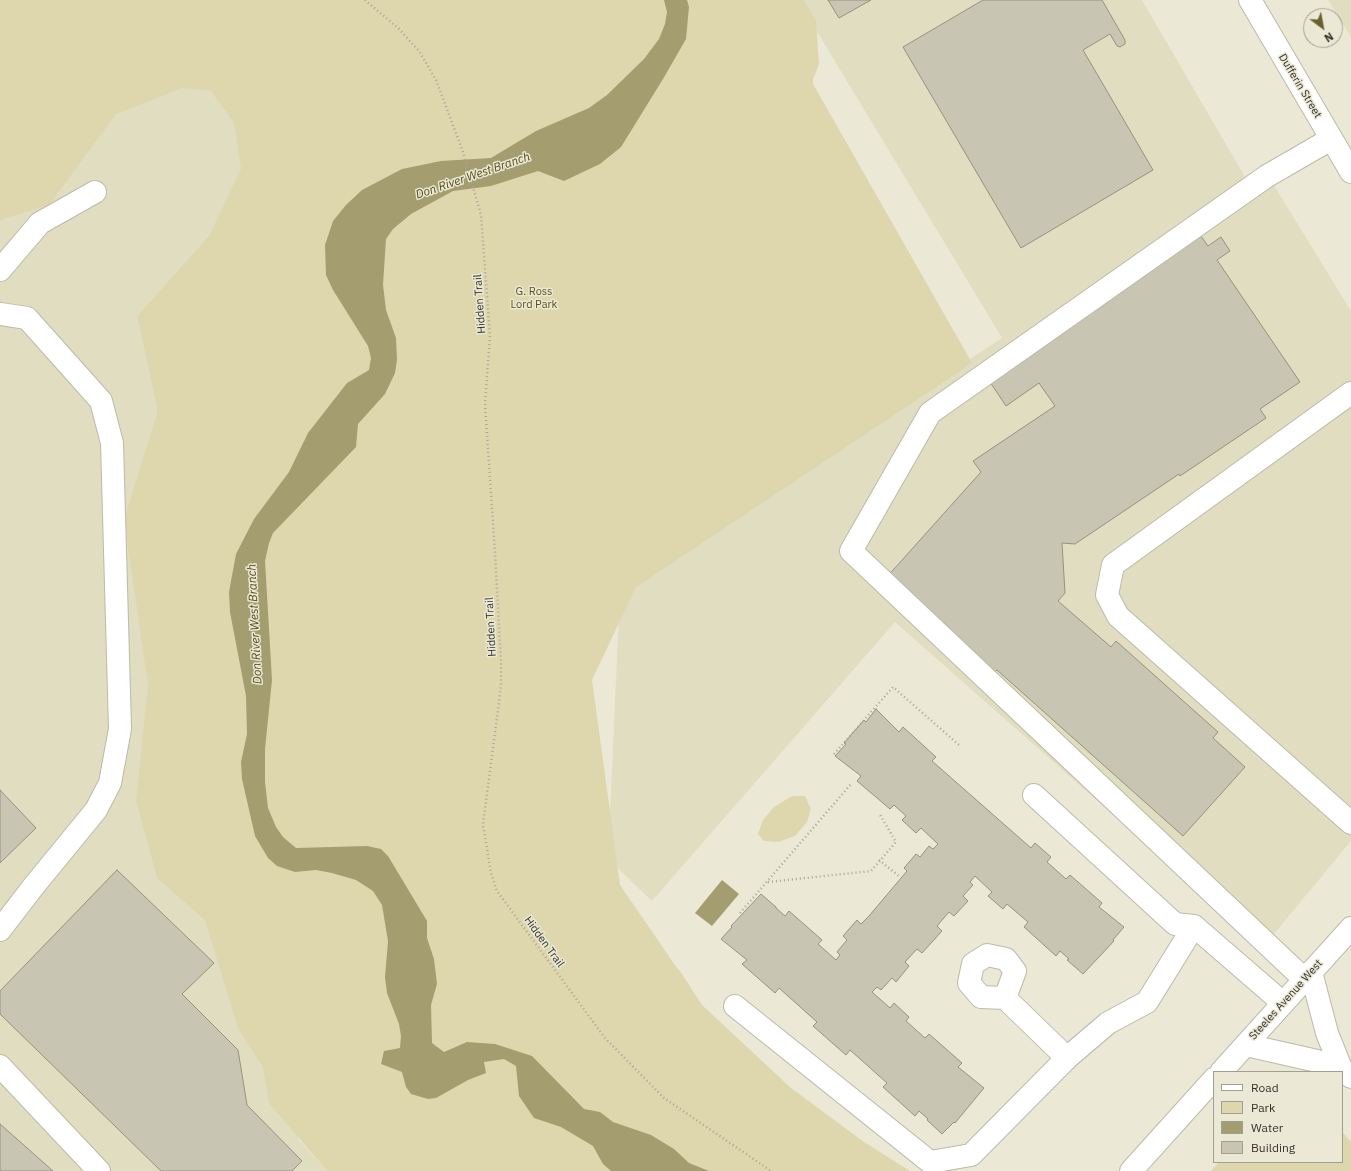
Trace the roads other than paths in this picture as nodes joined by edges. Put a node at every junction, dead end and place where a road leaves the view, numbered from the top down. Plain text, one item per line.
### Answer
1 (1250, 0) edge
2 (1331, 139) junction
3 (1348, 163) edge
4 (95, 192) dead end
5 (0, 270) edge
6 (0, 314) edge
7 (1351, 393) edge
8 (1034, 795) dead end
9 (1351, 823) edge
10 (1194, 926) junction
11 (1351, 928) edge
12 (0, 930) edge
13 (1308, 976) junction
14 (1005, 998) dead end
15 (1283, 1003) junction
16 (735, 1006) dead end
17 (1246, 1045) junction
18 (1067, 1058) junction
19 (0, 1066) edge
20 (1222, 1071) edge
21 (1341, 1071) edge
22 (1346, 1073) edge
23 (1213, 1080) edge
24 (99, 1171) edge
25 (1131, 1171) edge

1 - 2 main road, Dufferin Street
2 - 3 main road, Dufferin Street
2 - 13 main road
4 - 5 main road
6 - 12 main road
7 - 9 main road
8 - 10 main road
10 - 15 main road
10 - 18 main road
11 - 13 main road, Steeles Avenue West
13 - 15 main road, Steeles Avenue West
13 - 22 main road
14 - 18 main road
15 - 17 main road, Steeles Avenue West
16 - 18 main road
17 - 20 main road, Steeles Avenue West
17 - 21 main road
19 - 24 main road
23 - 25 main road

